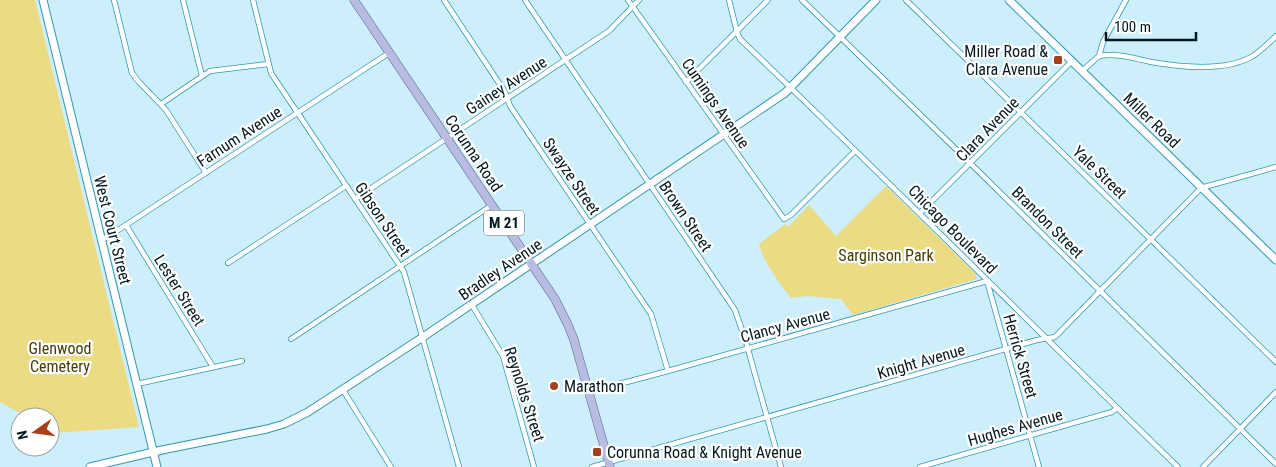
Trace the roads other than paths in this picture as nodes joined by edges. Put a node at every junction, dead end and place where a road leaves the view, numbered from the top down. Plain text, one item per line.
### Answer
1 (43, 0) edge
2 (114, 0) edge
3 (183, 0) edge
4 (253, 0) edge
5 (354, 0) edge
6 (444, 0) edge
7 (525, 0) edge
8 (628, 0) edge
9 (639, 0) edge
10 (729, 0) edge
11 (768, 0) edge
12 (802, 0) edge
13 (876, 0) edge
14 (906, 0) edge
15 (1009, 0) edge
16 (1126, 0) edge
17 (633, 6) junction
18 (737, 32) junction
19 (1276, 36) edge
20 (840, 37) junction
21 (389, 53) junction
22 (1098, 56) junction
23 (566, 61) junction
24 (1072, 61) junction
25 (268, 64) junction
26 (1082, 71) junction
27 (202, 76) junction
28 (686, 82) junction
29 (790, 88) junction
30 (507, 100) junction
31 (161, 104) junction
32 (297, 112) junction
33 (1021, 112) junction
34 (724, 135) junction
35 (447, 138) junction
36 (855, 151) junction
37 (971, 164) junction
38 (1276, 166) edge
39 (206, 173) junction
40 (346, 186) junction
41 (650, 186) junction
42 (1201, 188) junction
43 (355, 199) junction
44 (492, 205) junction
45 (920, 214) junction
46 (590, 225) junction
47 (126, 226) junction
48 (102, 240) junction
49 (1151, 240) junction
50 (1276, 260) edge
51 (228, 263) dead end
52 (532, 264) junction
53 (400, 266) junction
54 (987, 281) junction
55 (1100, 291) junction
56 (472, 304) junction
57 (423, 337) junction
58 (291, 339) dead end
59 (1046, 339) junction
60 (748, 348) junction
61 (1006, 349) junction
62 (242, 361) dead end
63 (1276, 362) edge
64 (213, 367) junction
65 (668, 372) junction
66 (137, 384) junction
67 (342, 390) junction
68 (589, 392) junction
69 (1276, 392) edge
70 (1117, 408) junction
71 (767, 417) junction
72 (1240, 429) junction
73 (1030, 436) junction
74 (153, 452) junction
75 (1276, 464) edge
76 (609, 465) edge
77 (90, 467) edge
78 (157, 467) edge
79 (391, 467) edge
80 (459, 467) edge
81 (534, 467) edge
82 (592, 467) edge
83 (782, 467) edge
84 (920, 467) edge
85 (1039, 467) edge
86 (1178, 467) edge
87 (1203, 467) edge

1 - 48 street, West Court Street
2 - 31 street
3 - 27 street
4 - 25 street, Gibson Street
5 - 21 main road, Corunna Road / M 21
6 - 30 street, Swayze Street
7 - 23 street, Brown Street
8 - 17 street, Cumings Avenue
9 - 17 street, Gainey Avenue
10 - 18 street, Chicago Boulevard
11 - 18 street
12 - 20 street, Brandon Street
13 - 20 street, Bradley Avenue
14 - 33 street, Yale Street
15 - 24 street, Miller Road
16 - 22 street
17 - 23 street, Gainey Avenue
17 - 28 street, Cumings Avenue
18 - 28 street
18 - 29 street, Chicago Boulevard
19 - 22 street
20 - 29 street, Bradley Avenue
20 - 37 street, Brandon Street
21 - 32 street, Farnum Avenue
21 - 35 main road, Corunna Road / M 21
22 - 26 street
23 - 30 street, Gainey Avenue
23 - 41 street, Brown Street
24 - 26 street, Miller Road
24 - 33 street, Clara Avenue
25 - 27 street
25 - 32 street, Gibson Street
26 - 42 street, Miller Road
27 - 31 street
28 - 34 street, Cumings Avenue
29 - 34 street, Bradley Avenue
29 - 36 street, Chicago Boulevard
30 - 35 street, Gainey Avenue
30 - 46 street, Swayze Street
31 - 39 street
32 - 39 street, Farnum Avenue
32 - 40 street, Gibson Street
33 - 37 street, Clara Avenue
33 - 49 street, Yale Street
34 - 36 street, Cumings Avenue
34 - 41 street, Bradley Avenue
35 - 43 street, Gainey Avenue
35 - 44 main road, Corunna Road / M 21
36 - 45 street, Chicago Boulevard
37 - 45 street, Clara Avenue
37 - 55 street, Brandon Street
38 - 42 street
39 - 47 street, Farnum Avenue
40 - 43 street, Gibson Street
40 - 51 street
41 - 46 street, Bradley Avenue
41 - 60 street, Brown Street
42 - 49 street, Knight Avenue
42 - 50 street, Miller Road
43 - 53 street, Gibson Street
44 - 52 main road, Corunna Road / M 21
44 - 53 street
45 - 54 street, Chicago Boulevard
46 - 52 street, Bradley Avenue
46 - 65 street, Swayze Street
47 - 48 street, Farnum Avenue
47 - 64 street, Lester Street
48 - 66 street, West Court Street
49 - 55 street, Knight Avenue
49 - 63 street, Yale Street
52 - 56 street, Bradley Avenue
52 - 68 main road, Corunna Road / M 21
53 - 57 street, Gibson Street
53 - 58 street
54 - 59 street, Chicago Boulevard
54 - 60 street, Clancy Avenue
54 - 61 street, Herrick Street
55 - 59 street, Knight Avenue
55 - 72 street, Brandon Street
56 - 57 street, Bradley Avenue
56 - 81 street, Reynolds Street
57 - 67 street, Bradley Avenue
57 - 80 street, Gibson Street
59 - 61 street, Knight Avenue
59 - 70 street, Chicago Boulevard
60 - 65 street, Clancy Avenue
60 - 71 street, Brown Street
61 - 71 street, Knight Avenue
61 - 73 street, Herrick Street
62 - 64 street
64 - 66 street
65 - 68 street, Clancy Avenue
66 - 74 street, West Court Street
67 - 74 street, Bradley Avenue
67 - 79 street
68 - 76 main road, Corunna Road / M 21
69 - 72 street
70 - 73 street, Hughes Avenue
70 - 86 street, Chicago Boulevard
71 - 76 street, Knight Avenue
71 - 83 street, Brown Street
72 - 75 street, Brandon Street
72 - 87 street
73 - 84 street, Hughes Avenue
73 - 85 street, Herrick Street
74 - 77 street, Bradley Avenue
74 - 78 street, West Court Street
76 - 82 street, Knight Avenue

